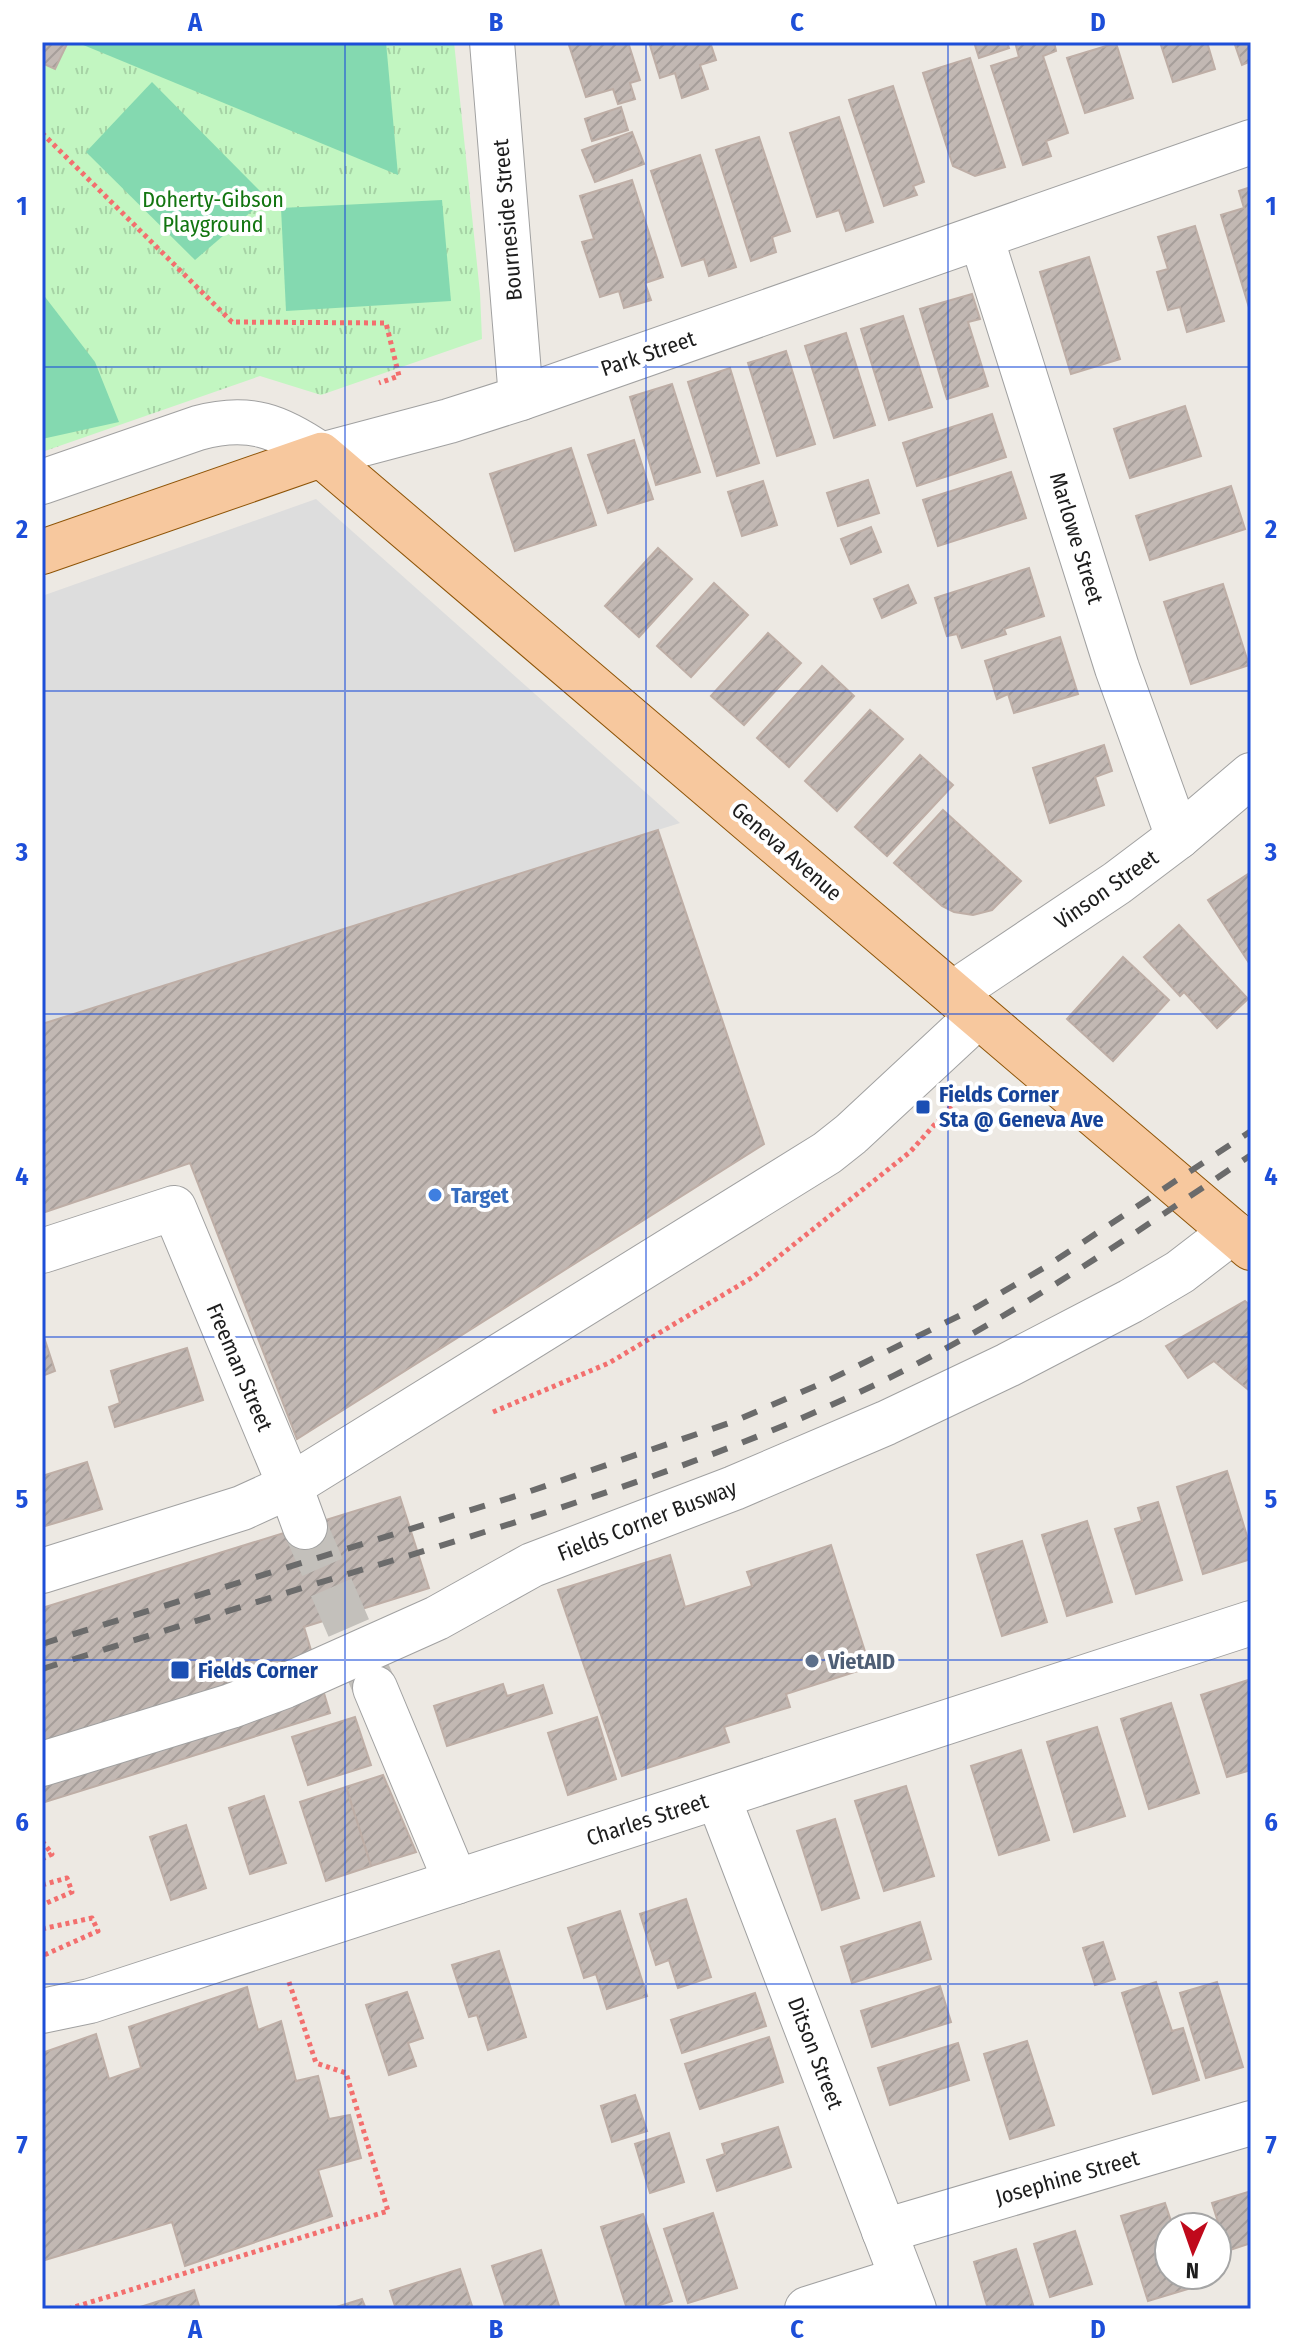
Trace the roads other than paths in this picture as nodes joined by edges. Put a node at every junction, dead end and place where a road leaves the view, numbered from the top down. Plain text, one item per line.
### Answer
1 (492, 42) edge
2 (1251, 142) edge
3 (981, 237) junction
4 (521, 398) junction
5 (321, 455) junction
6 (42, 482) edge
7 (42, 552) edge
8 (1251, 775) edge
9 (1178, 837) junction
10 (965, 1004) junction
11 (1242, 1240) edge
12 (42, 1251) edge
13 (290, 1486) junction
14 (305, 1527) tunnel mouth
15 (42, 1571) edge
16 (1251, 1623) edge
17 (375, 1688) tunnel mouth
18 (42, 1764) edge
19 (718, 1797) junction
20 (456, 1882) junction
21 (42, 2011) edge
22 (1251, 2123) edge
23 (884, 2231) junction
24 (908, 2294) edge
25 (807, 2309) edge

1 - 4 street, Bourneside Street
2 - 3 street, Park Street
3 - 4 street, Park Street
3 - 9 street, Marlowe Street
4 - 5 street, Park Street
5 - 6 street
5 - 7 main road, Park Street
5 - 10 main road, Geneva Avenue
8 - 9 street, Vinson Street
9 - 10 street, Vinson Street
10 - 11 main road, Geneva Avenue
10 - 13 street
11 - 18 street, Fields Corner Busway
12 - 13 street, Freeman Street
13 - 14 street, Freeman Street
13 - 15 street
16 - 19 street, Charles Street
17 - 20 street
19 - 20 street, Charles Street
19 - 23 street, Ditson Street
20 - 21 street, Charles Street
22 - 23 street, Josephine Street
23 - 24 street, Ditson Street
24 - 25 street

